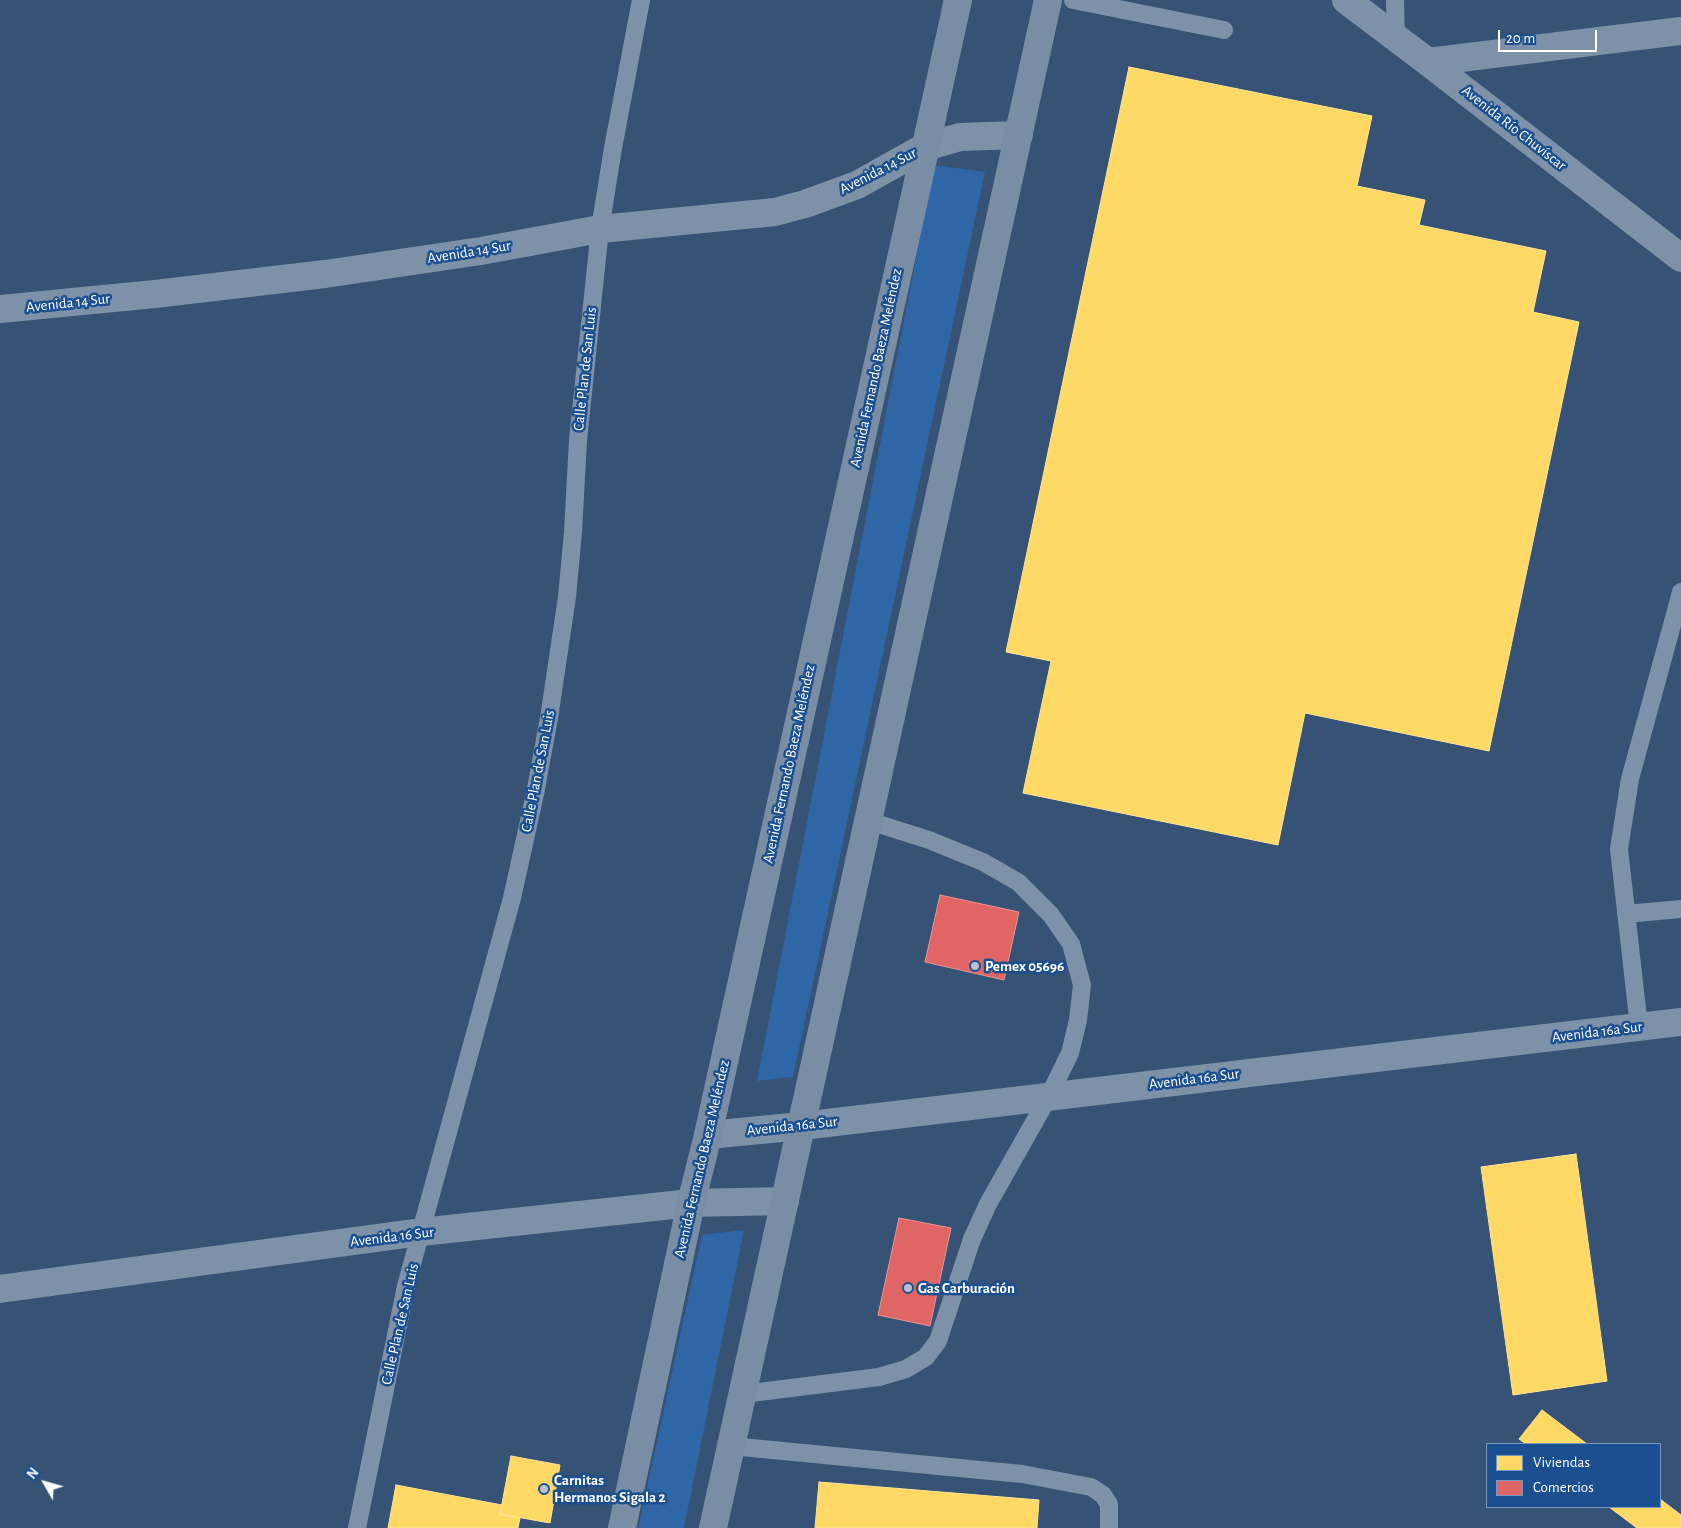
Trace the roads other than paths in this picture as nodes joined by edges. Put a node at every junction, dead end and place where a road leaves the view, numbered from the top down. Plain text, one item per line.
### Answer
1 (641, 0) edge
2 (958, 0) edge
3 (1048, 0) edge
4 (1073, 0) edge
5 (1346, 0) edge
6 (1395, 0) edge
7 (1224, 30) dead end
8 (1681, 31) edge
9 (1396, 37) junction
10 (1428, 62) junction
11 (1019, 135) junction
12 (925, 147) junction
13 (600, 230) junction
14 (1681, 258) edge
15 (0, 309) edge
16 (1681, 592) edge
17 (868, 821) junction
18 (1681, 909) edge
19 (1626, 914) junction
20 (1681, 1022) edge
21 (1639, 1027) junction
22 (1050, 1096) junction
23 (802, 1126) junction
24 (708, 1135) junction
25 (785, 1201) junction
26 (691, 1203) junction
27 (422, 1232) junction
28 (0, 1288) edge
29 (743, 1394) junction
30 (731, 1446) junction
31 (358, 1528) edge
32 (622, 1528) edge
33 (714, 1528) edge
34 (1110, 1528) edge

1 - 13 lane, Calle Plan de San Luis
2 - 12 main road, Avenida Fernando Baeza Meléndez
3 - 11 main road
4 - 7 lane
5 - 9 street, Avenida Río Chuvíscar
6 - 9 lane
8 - 10 street
9 - 10 street, Avenida Río Chuvíscar
10 - 14 street, Avenida Río Chuvíscar
11 - 12 street, Avenida 14 Sur
11 - 17 main road
12 - 13 street, Avenida 14 Sur
12 - 24 main road, Avenida Fernando Baeza Meléndez
13 - 15 street, Avenida 14 Sur
13 - 27 lane, Calle Plan de San Luis
16 - 19 lane
17 - 22 lane
17 - 23 main road
18 - 19 lane
19 - 21 lane
20 - 21 street, Avenida 16a Sur
21 - 22 street, Avenida 16a Sur
22 - 23 street, Avenida 16a Sur
22 - 29 lane
23 - 24 street, Avenida 16a Sur
23 - 25 main road
24 - 26 main road, Avenida Fernando Baeza Meléndez
25 - 26 street, Avenida 16 Sur
25 - 29 main road
26 - 27 street, Avenida 16 Sur
26 - 32 main road, Avenida Fernando Baeza Meléndez
27 - 28 street, Avenida 16 Sur
27 - 31 lane, Calle Plan de San Luis
29 - 30 main road
30 - 33 main road
30 - 34 lane

